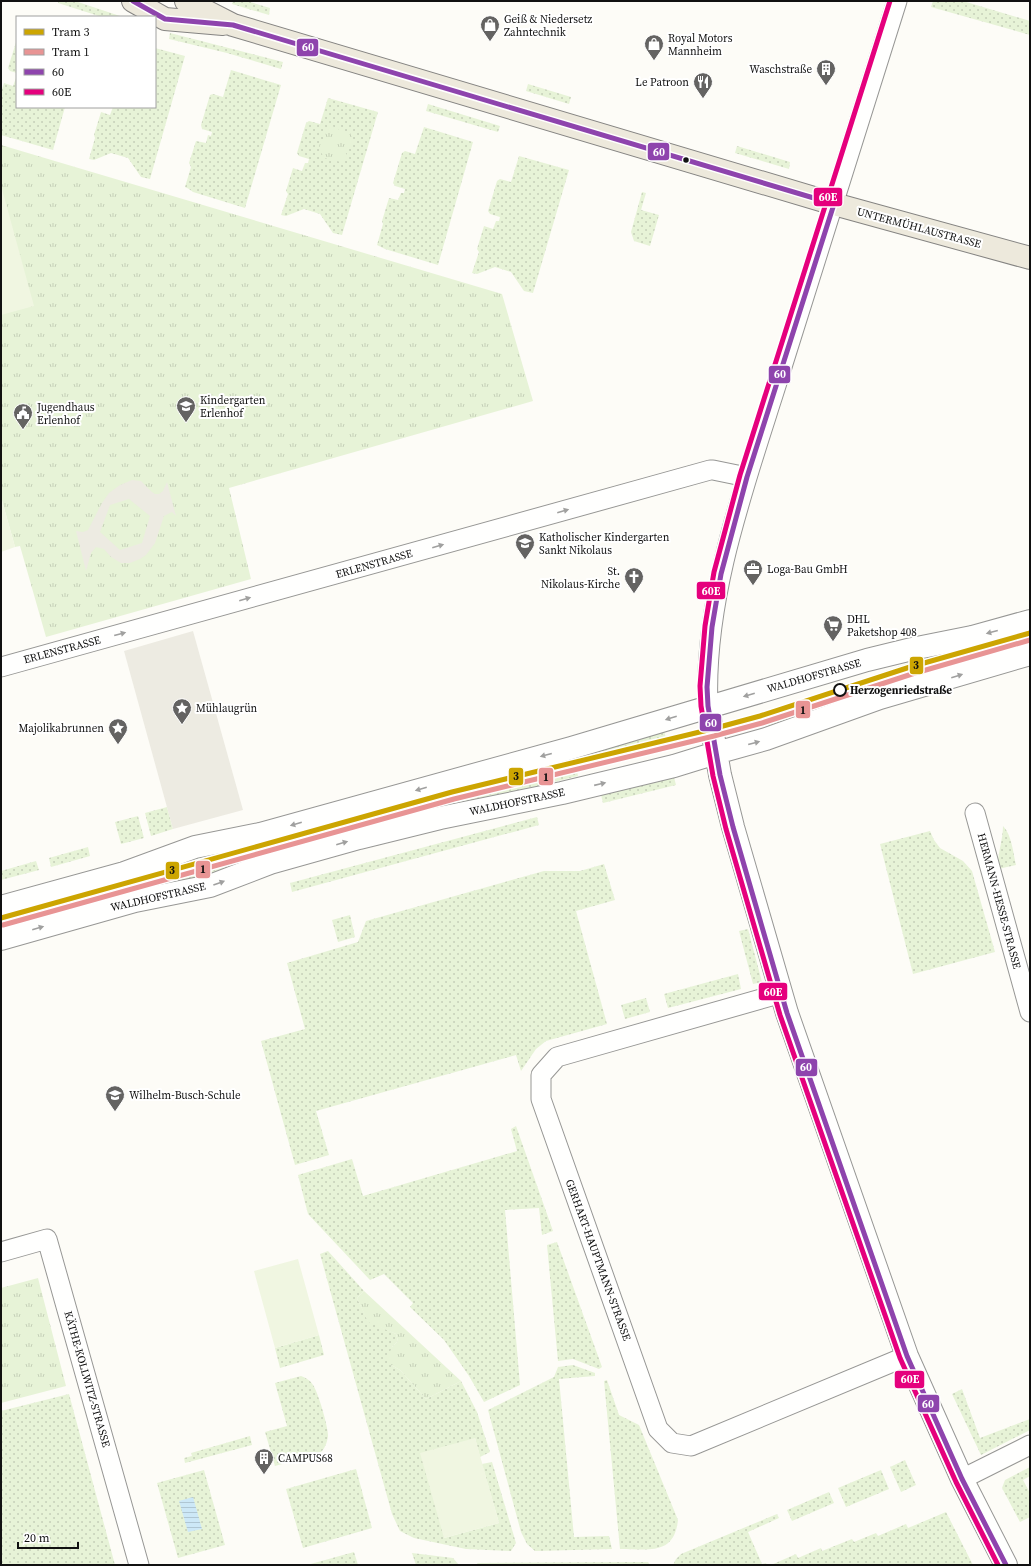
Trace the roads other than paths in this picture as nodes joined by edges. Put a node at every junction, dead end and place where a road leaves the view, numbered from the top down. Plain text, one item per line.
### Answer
1 (133, 1) edge
2 (186, 1) edge
3 (897, 1) edge
4 (233, 25) junction
5 (834, 204) junction
6 (1030, 258) edge
7 (747, 477) junction
8 (1030, 621) edge
9 (1030, 654) edge
10 (1, 667) edge
11 (708, 706) junction
12 (716, 753) junction
13 (975, 813) dead end
14 (1, 907) edge
15 (1, 939) edge
16 (782, 993) junction
17 (1030, 1012) edge
18 (1, 1252) edge
19 (907, 1356) junction
20 (1030, 1445) edge
21 (962, 1480) junction
22 (139, 1565) edge
23 (1006, 1565) edge

1 - 4 main road, UNTERMÜHLAUSTRASSE
2 - 4 main road, UNTERMÜHLAUSTRASSE
3 - 5 street
4 - 5 main road, UNTERMÜHLAUSTRASSE
5 - 6 main road, UNTERMÜHLAUSTRASSE
5 - 7 street
10 -> 7 street, ERLENSTRASSE
7 - 11 street
8 -> 11 street, WALDHOFSTRASSE
12 -> 9 street, WALDHOFSTRASSE
11 - 12 street
11 -> 14 street, WALDHOFSTRASSE
15 -> 12 street, WALDHOFSTRASSE
12 - 16 street
13 - 17 street, HERMANN-HESSE-STRASSE
16 - 19 street
16 - 19 street, GERHART-HAUPTMANN-STRASSE
18 - 22 street, KÄTHE-KOLLWITZ-STRASSE
19 - 21 street
20 - 21 street
21 - 23 street

